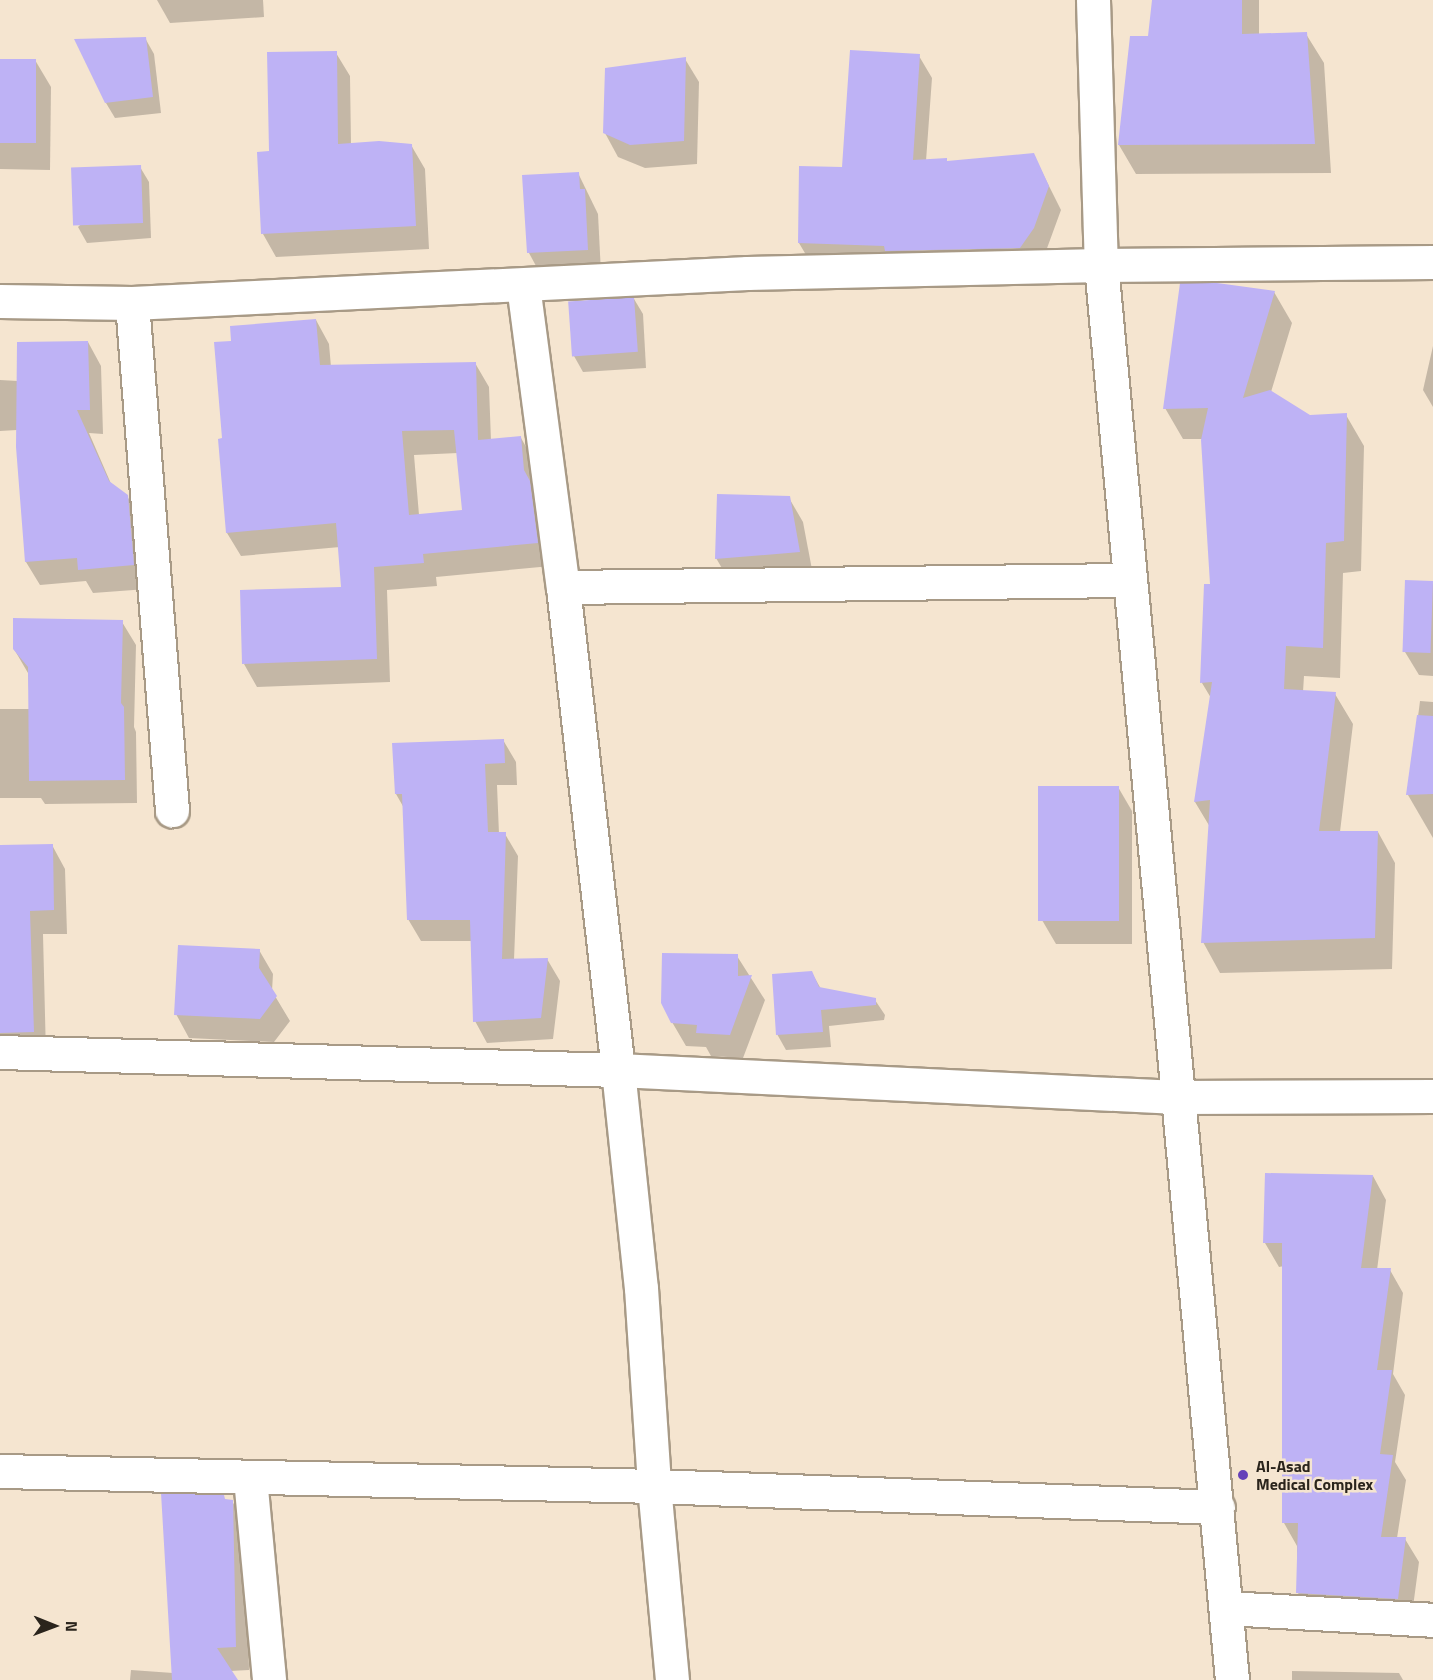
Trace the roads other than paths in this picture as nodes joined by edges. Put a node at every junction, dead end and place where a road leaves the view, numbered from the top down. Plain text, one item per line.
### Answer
1 (1092, 8) edge
2 (1433, 262) edge
3 (1101, 265) junction
4 (523, 285) junction
5 (0, 301) edge
6 (132, 303) junction
7 (1129, 580) junction
8 (563, 587) junction
9 (172, 810) dead end
10 (0, 1052) edge
11 (618, 1070) junction
12 (1433, 1096) edge
13 (1177, 1097) junction
14 (0, 1471) edge
15 (250, 1478) junction
16 (654, 1486) junction
17 (1218, 1507) junction
18 (1227, 1608) junction
19 (1433, 1620) edge
20 (269, 1680) edge
21 (672, 1680) edge
22 (1232, 1680) edge

1 - 3 street
2 - 3 street
3 - 4 street
3 - 7 street
4 - 6 street
4 - 8 street
5 - 6 street
6 - 9 street
7 - 8 street
7 - 13 street
8 - 11 street
10 - 11 street
11 - 13 street
11 - 16 street
12 - 13 street
13 - 17 street
14 - 15 street
15 - 16 street
15 - 20 street
16 - 17 street
16 - 21 street
17 - 18 street
18 - 19 street
18 - 22 street

